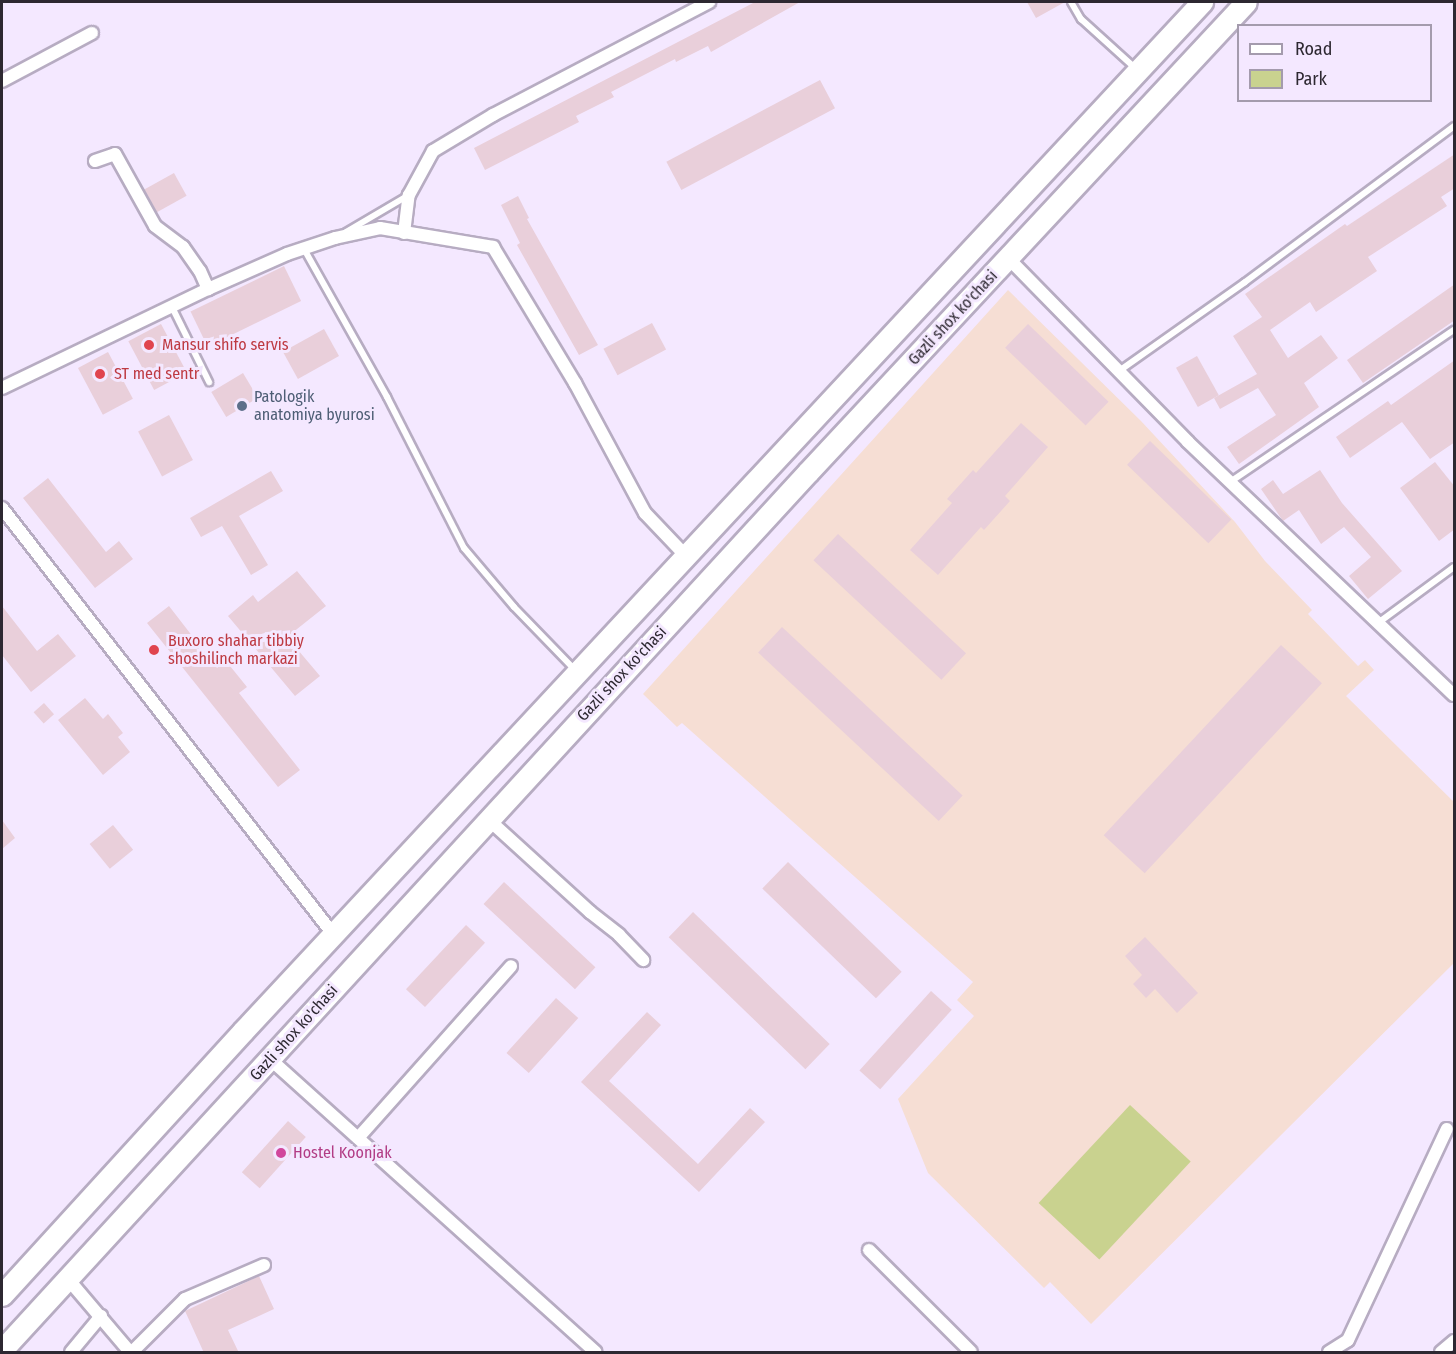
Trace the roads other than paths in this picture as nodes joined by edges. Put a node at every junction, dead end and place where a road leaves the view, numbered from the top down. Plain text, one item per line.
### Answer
1 (709, 2) edge
2 (1071, 2) edge
3 (1202, 2) edge
4 (1245, 2) edge
5 (92, 33) dead end
6 (1137, 70) junction
7 (2, 81) edge
8 (1455, 126) edge
9 (95, 161) dead end
10 (409, 195) junction
11 (404, 233) junction
12 (335, 238) junction
13 (304, 249) junction
14 (1009, 259) junction
15 (208, 289) junction
16 (172, 307) junction
17 (1455, 330) edge
18 (1118, 372) junction
19 (209, 382) dead end
20 (2, 388) edge
21 (1230, 482) junction
22 (2, 508) edge
23 (685, 555) junction
24 (1455, 567) edge
25 (1378, 623) junction
26 (577, 672) junction
27 (1455, 695) edge
28 (489, 820) junction
29 (333, 934) junction
30 (643, 960) dead end
31 (511, 966) dead end
32 (270, 1059) junction
33 (1447, 1129) dead end
34 (358, 1138) junction
35 (869, 1250) dead end
36 (264, 1265) dead end
37 (68, 1279) junction
38 (2, 1295) edge
39 (101, 1316) junction
40 (1455, 1341) edge
41 (2, 1350) edge
42 (71, 1353) edge
43 (131, 1353) edge
44 (595, 1353) edge
45 (971, 1353) edge
46 (1329, 1353) edge
47 (1441, 1353) edge

1 - 10 street
2 - 6 lane
3 - 6 highway, Gazli shox ko'chasi
4 - 14 highway, Gazli shox ko'chasi
5 - 7 street
6 - 23 highway, Gazli shox ko'chasi
8 - 18 lane
9 - 15 street
10 - 11 street
10 - 12 lane
11 - 12 street
11 - 23 street
12 - 13 street
13 - 15 street
13 - 26 lane
14 - 18 street
14 - 28 highway, Gazli shox ko'chasi
15 - 16 street
16 - 19 lane
16 - 20 street
17 - 21 lane
18 - 21 street
21 - 25 street
22 - 29 street
23 - 26 highway, Gazli shox ko'chasi
24 - 25 lane
25 - 27 street
26 - 29 highway, Gazli shox ko'chasi
28 - 30 street
28 - 32 highway, Gazli shox ko'chasi
29 - 38 highway, Gazli shox ko'chasi
31 - 34 street
32 - 34 street
32 - 37 highway, Gazli shox ko'chasi
33 - 46 street
34 - 44 street
35 - 45 street
36 - 43 street
37 - 39 street
37 - 41 highway, Gazli shox ko'chasi
39 - 42 street
39 - 43 street
40 - 47 street

